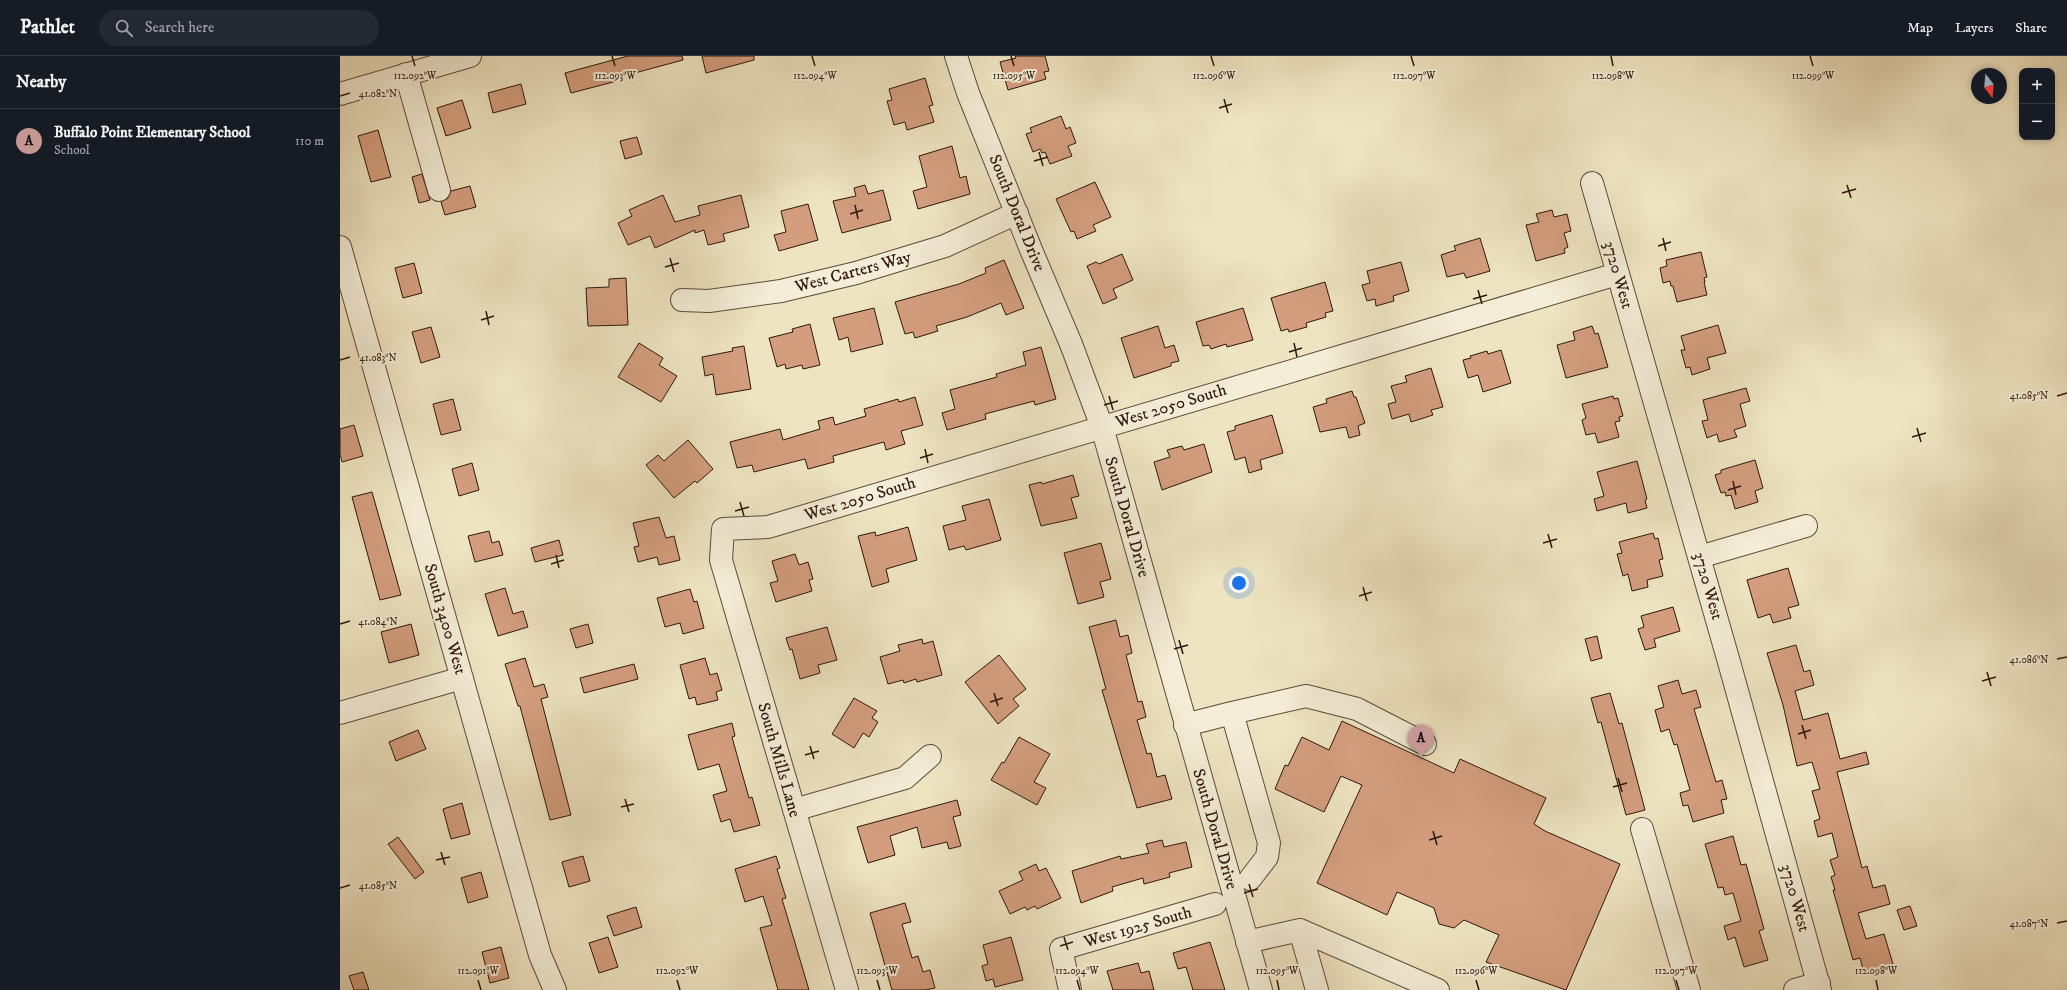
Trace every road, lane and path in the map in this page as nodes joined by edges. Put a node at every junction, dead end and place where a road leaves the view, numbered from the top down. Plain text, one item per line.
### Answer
1 (470, 56) edge
2 (956, 56) edge
3 (406, 74) junction
4 (340, 94) edge
5 (1592, 183) dead end
6 (439, 190) dead end
7 (1017, 213) junction
8 (340, 247) edge
9 (1617, 274) junction
10 (682, 300) dead end
11 (1102, 427) junction
12 (1806, 526) dead end
13 (723, 529) joint
14 (1699, 557) junction
15 (462, 678) junction
16 (340, 713) edge
17 (1232, 713) junction
18 (1185, 725) junction
19 (1424, 744) dead end
20 (930, 756) dead end
21 (794, 810) junction
22 (1642, 829) dead end
23 (1250, 879) dead end
24 (1215, 904) dead end
25 (1300, 930) junction
26 (1247, 942) junction
27 (1820, 987) edge
28 (555, 990) edge
29 (847, 990) edge
30 (1070, 990) edge
31 (1262, 990) edge
32 (1316, 990) edge
33 (1438, 990) edge
34 (1689, 990) edge
35 (1794, 990) edge

1 - 3 street
2 - 7 street, South Doral Drive
3 - 4 street
3 - 6 street
5 - 9 street, 3720 West
7 - 10 street, West Carters Way
7 - 11 street, South Doral Drive
8 - 15 street, South 3400 West
9 - 11 street, West 2050 South
9 - 14 street, 3720 West
11 - 13 street, West 2050 South
11 - 18 street, South Doral Drive
12 - 14 street
13 - 21 street, South Mills Lane
14 - 27 street, 3720 West
15 - 16 street
15 - 28 street, South 3400 West
17 - 18 street
17 - 19 street
17 - 23 street
18 - 26 street, South Doral Drive
20 - 21 street
21 - 29 street, South Mills Lane
22 - 34 street
24 - 30 street, West 1925 South
25 - 26 street
25 - 32 street
25 - 33 street
26 - 31 street, South Doral Drive
27 - 35 street

